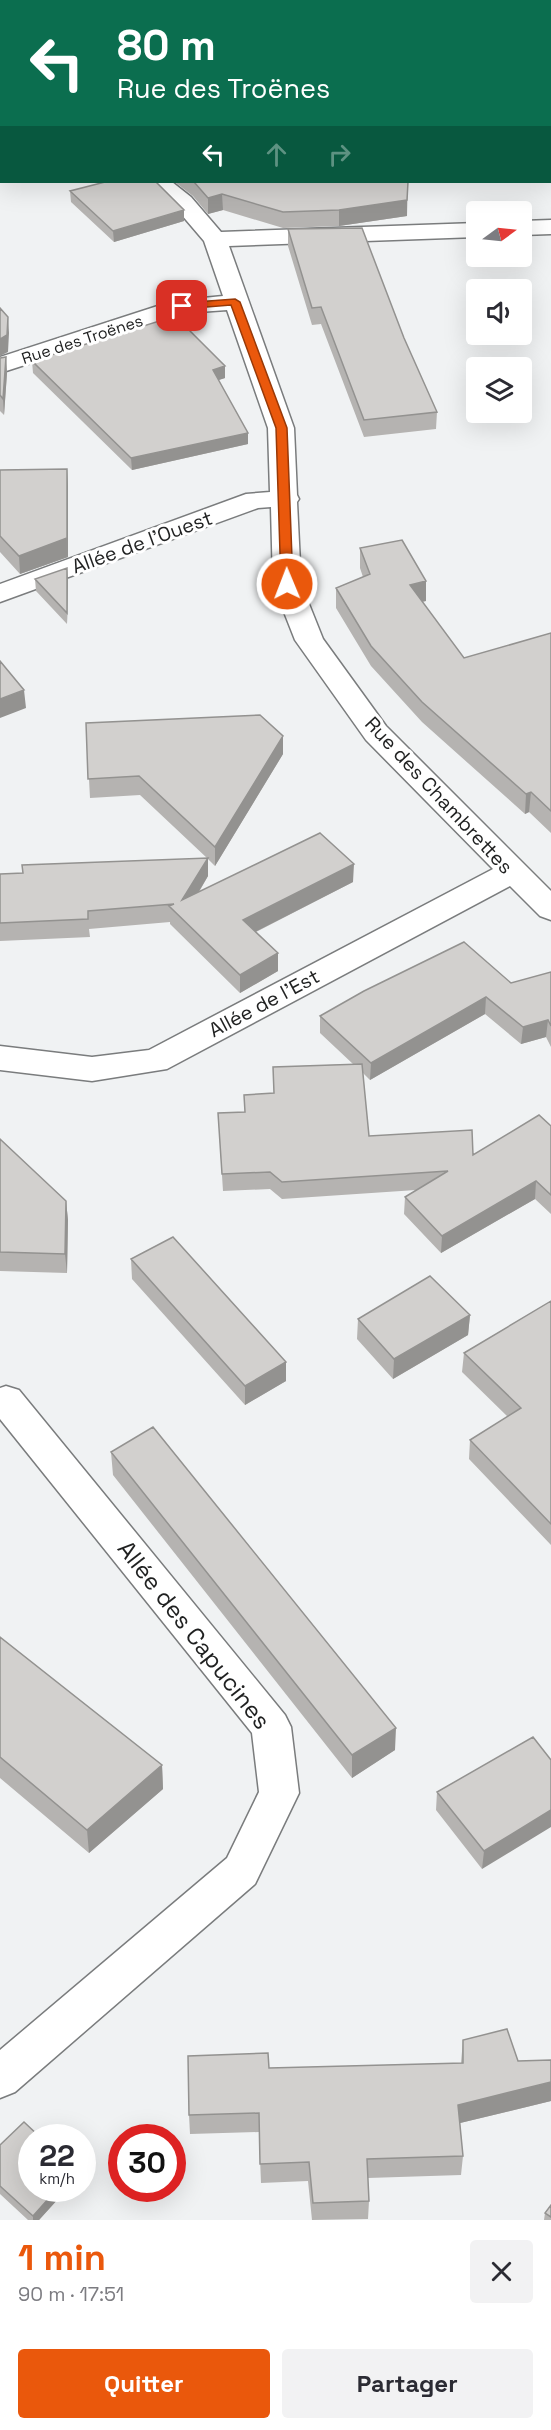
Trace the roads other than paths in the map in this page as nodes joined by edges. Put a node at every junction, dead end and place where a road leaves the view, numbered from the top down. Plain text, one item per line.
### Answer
1 (159, 183) edge
2 (551, 227) edge
3 (532, 228) edge
4 (466, 230) edge
5 (215, 239) junction
6 (235, 302) junction
7 (0, 365) edge
8 (286, 499) junction
9 (0, 594) edge
10 (512, 872) junction
11 (551, 909) edge
12 (0, 1058) edge
13 (6, 1400) dead end
14 (0, 2078) edge

1 - 5 street, Rue des Chambrettes
2 - 3 street
4 - 5 street
5 - 6 street, Rue des Chambrettes
6 - 7 street, Rue des Troënes
6 - 8 street, Rue des Chambrettes
8 - 9 street, Allée de l'Ouest
8 - 10 street, Rue des Chambrettes
10 - 11 street, Rue des Chambrettes
10 - 12 street, Allée de l'Est
13 - 14 street, Allée des Capucines

